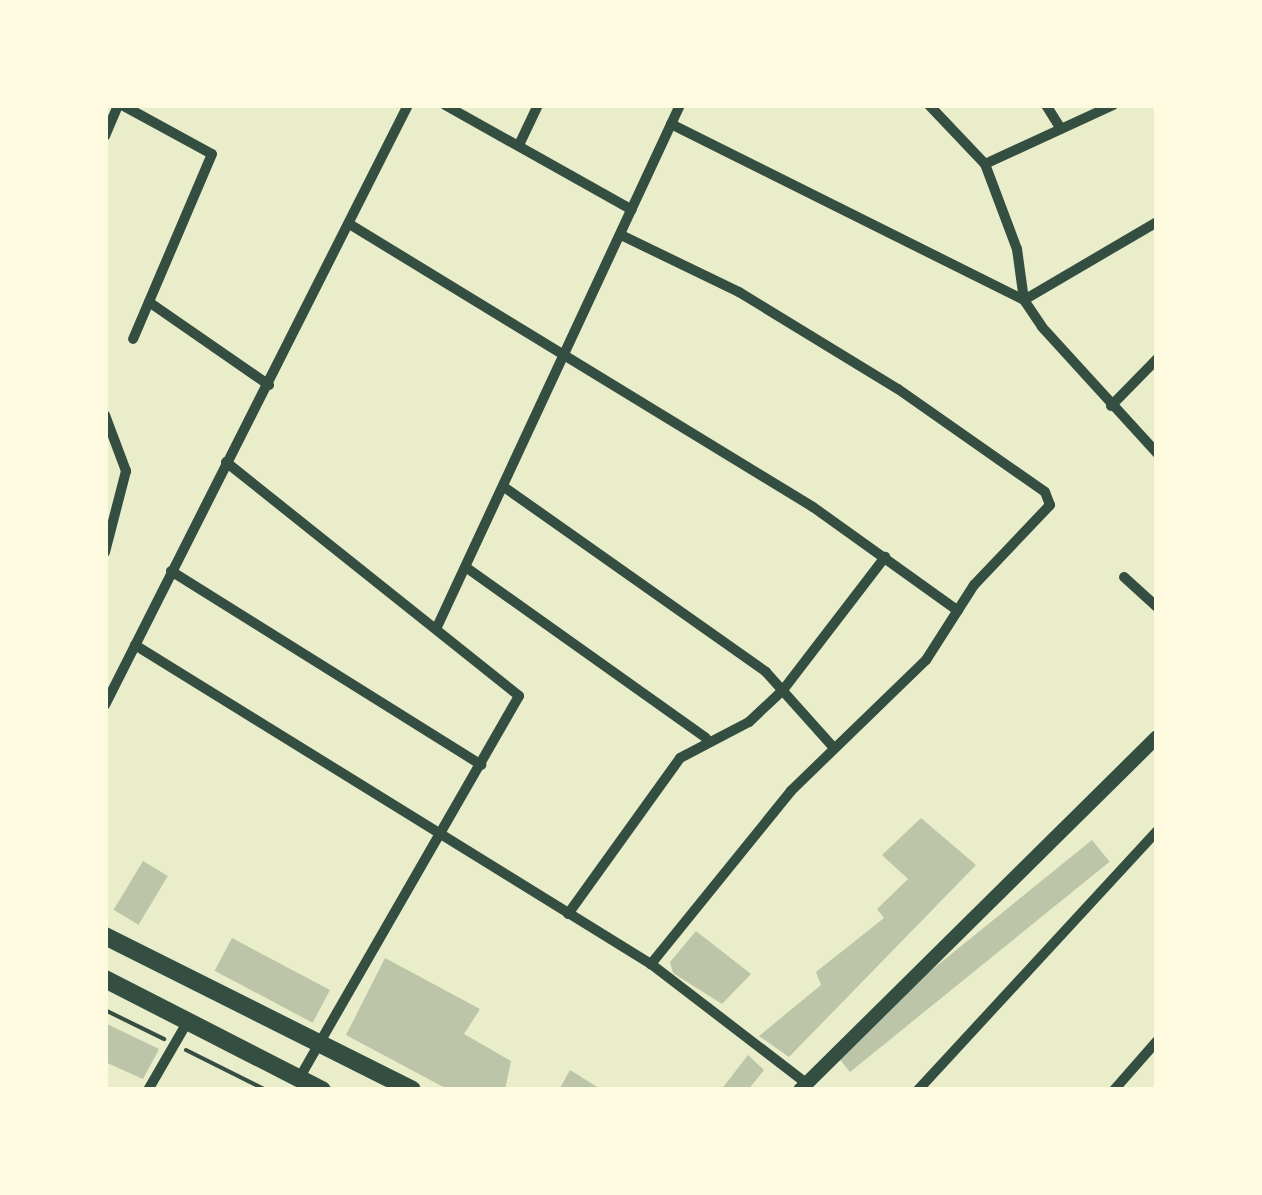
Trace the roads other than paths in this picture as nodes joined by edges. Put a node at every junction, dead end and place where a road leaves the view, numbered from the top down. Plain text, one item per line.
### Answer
1 (120, 105) edge
2 (408, 105) edge
3 (445, 105) edge
4 (538, 105) edge
5 (680, 105) edge
6 (929, 105) edge
7 (1046, 105) edge
8 (1113, 105) edge
9 (671, 124) junction
10 (1061, 129) junction
11 (105, 136) edge
12 (520, 145) junction
13 (985, 164) junction
14 (632, 210) junction
15 (1157, 222) edge
16 (351, 225) junction
17 (621, 235) junction
18 (1024, 300) junction
19 (149, 302) junction
20 (133, 339) dead end
21 (562, 351) junction
22 (1157, 359) edge
23 (269, 385) junction
24 (1111, 406) junction
25 (105, 416) edge
26 (1157, 453) edge
27 (226, 462) junction
28 (504, 487) junction
29 (105, 552) edge
30 (885, 557) junction
31 (467, 568) junction
32 (172, 571) junction
33 (1124, 577) dead end
34 (1157, 607) edge
35 (958, 611) junction
36 (437, 627) junction
37 (135, 645) junction
38 (783, 690) junction
39 (105, 705) edge
40 (1157, 737) edge
41 (706, 738) junction
42 (834, 748) junction
43 (481, 764) junction
44 (1157, 832) edge
45 (434, 833) junction
46 (568, 914) junction
47 (105, 936) edge
48 (650, 964) junction
49 (105, 978) edge
50 (188, 1021) junction
51 (319, 1041) junction
52 (1157, 1042) edge
53 (300, 1079) junction
54 (803, 1086) edge
55 (148, 1090) edge
56 (322, 1090) edge
57 (412, 1090) edge
58 (918, 1090) edge
59 (1114, 1090) edge

1 - 11 street
1 - 19 street
2 - 16 street
3 - 12 street
4 - 12 street
5 - 9 street
6 - 13 street
7 - 10 street
8 - 10 street
9 - 14 street
9 - 18 street
10 - 13 street
12 - 14 street
13 - 18 street
14 - 17 street
15 - 18 street
16 - 21 street
16 - 23 street
17 - 21 street
17 - 35 street
18 - 24 street
19 - 20 street
19 - 23 street
21 - 28 street
21 - 30 street
22 - 24 street
23 - 27 street
24 - 26 street
25 - 29 street
27 - 32 street
27 - 36 street
28 - 31 street
28 - 38 street
30 - 35 street
30 - 38 street
31 - 36 street
31 - 41 street
32 - 37 street
32 - 43 street
33 - 34 street
35 - 42 street
36 - 43 street
37 - 39 street
37 - 45 street
38 - 41 street
38 - 42 street
40 - 54 street
41 - 46 street
42 - 48 street
43 - 45 street
44 - 58 street
45 - 46 street
45 - 51 street
46 - 48 street
47 - 51 highway
48 - 54 street
49 - 50 highway
50 - 53 highway
50 - 55 street
51 - 53 street
51 - 57 highway
52 - 59 street
53 - 56 highway

